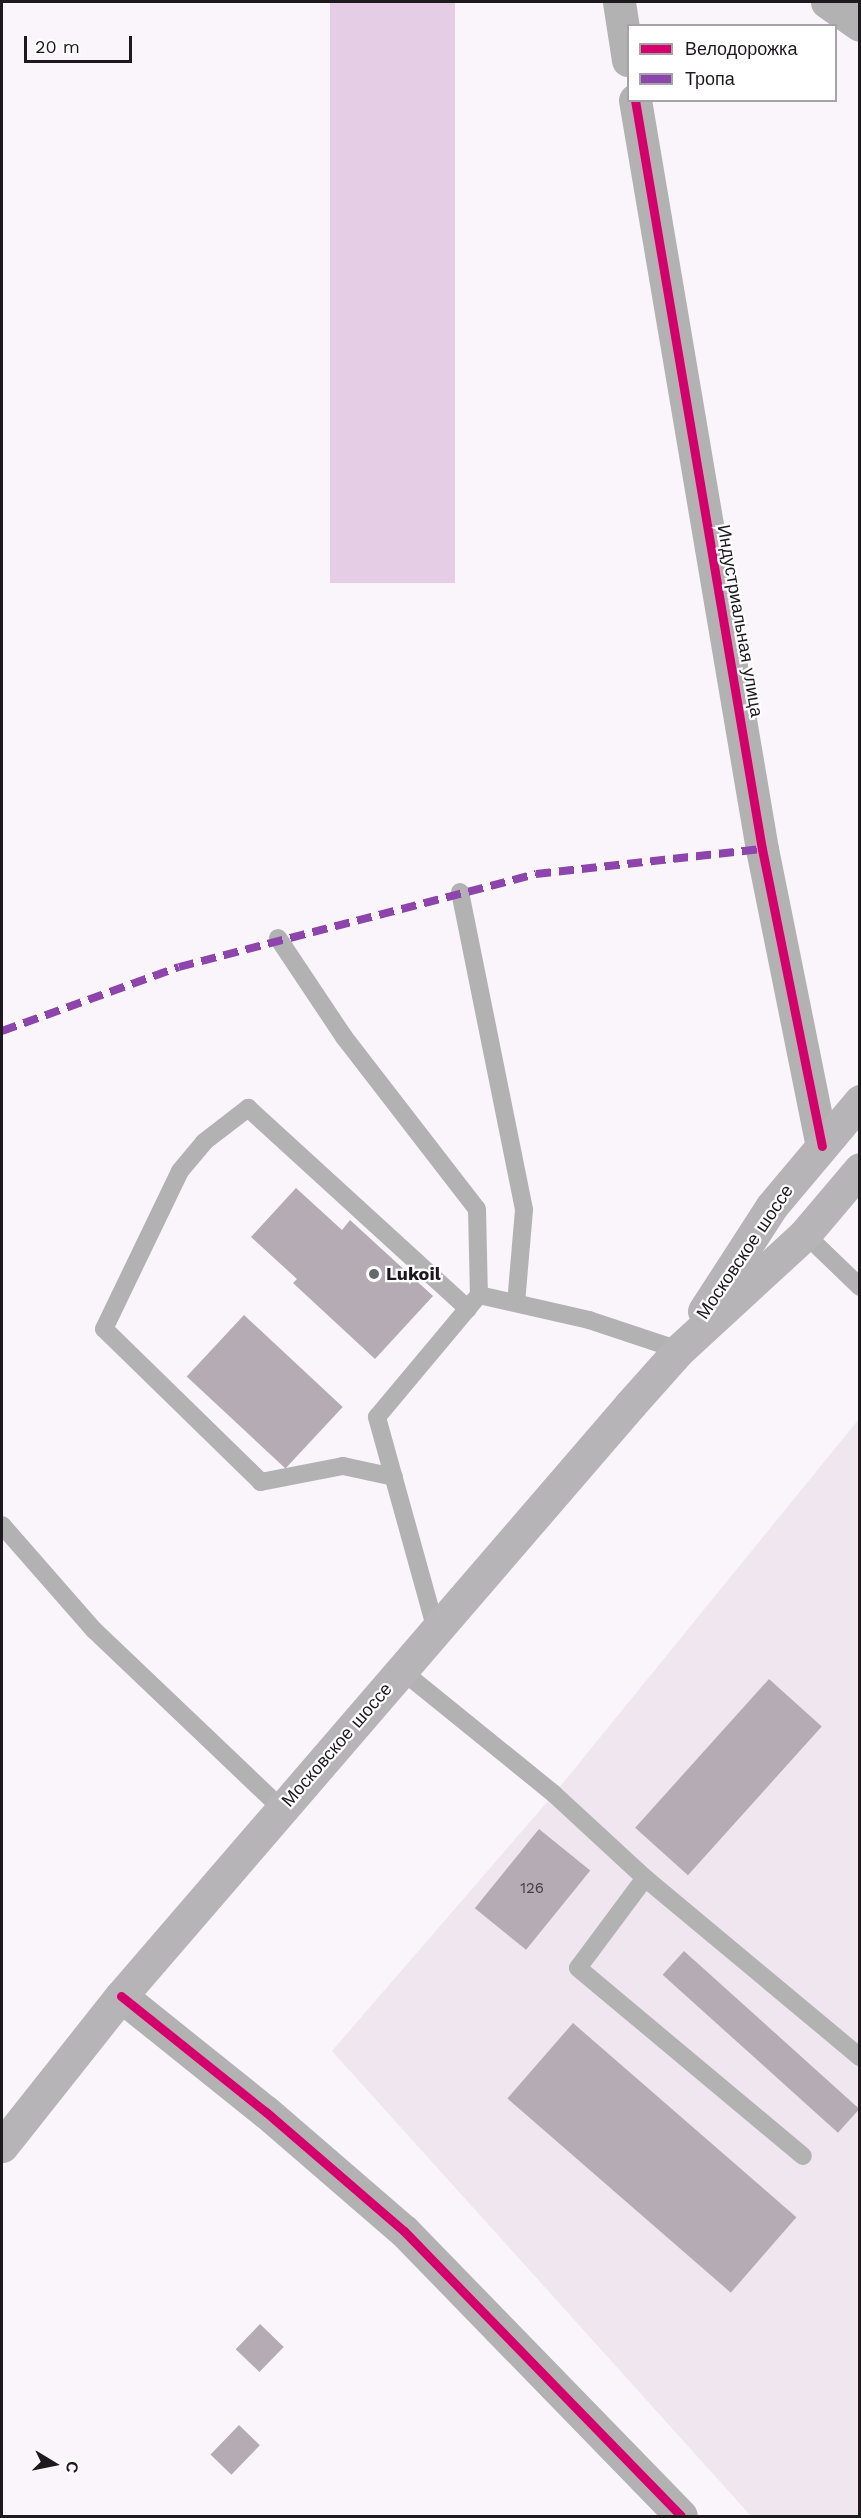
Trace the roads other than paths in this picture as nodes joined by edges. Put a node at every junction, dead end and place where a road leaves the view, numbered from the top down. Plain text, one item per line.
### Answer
1 (619, 2) edge
2 (827, 2) edge
3 (860, 25) edge
4 (627, 54) edge
5 (635, 102) edge
6 (460, 892) dead end
7 (278, 939) dead end
8 (860, 1101) edge
9 (822, 1146) junction
10 (860, 1169) edge
11 (805, 1234) junction
12 (860, 1287) edge
13 (473, 1302) junction
14 (516, 1303) junction
15 (679, 1350) junction
16 (394, 1477) junction
17 (2, 1525) edge
18 (436, 1630) junction
19 (401, 1670) junction
20 (282, 1809) junction
21 (645, 1878) junction
22 (121, 1996) junction
23 (860, 2057) edge
24 (2, 2146) edge
25 (803, 2156) dead end
26 (681, 2517) edge

1 - 4 street
2 - 3 street
5 - 9 street, Индустриальная улица
6 - 14 lane
7 - 13 lane
8 - 9 main road, Московское шоссе
9 - 15 main road, Московское шоссе
10 - 11 main road, Московское шоссе
11 - 12 lane
11 - 15 main road, Московское шоссе
13 - 14 lane
13 - 16 lane
13 - 16 lane
14 - 15 lane
15 - 18 main road, Московское шоссе
16 - 18 lane
17 - 20 lane
18 - 19 main road, Московское шоссе
19 - 20 main road, Московское шоссе
19 - 21 lane
20 - 22 main road, Московское шоссе
21 - 23 lane
21 - 25 lane
22 - 24 main road, Московское шоссе
22 - 26 street

